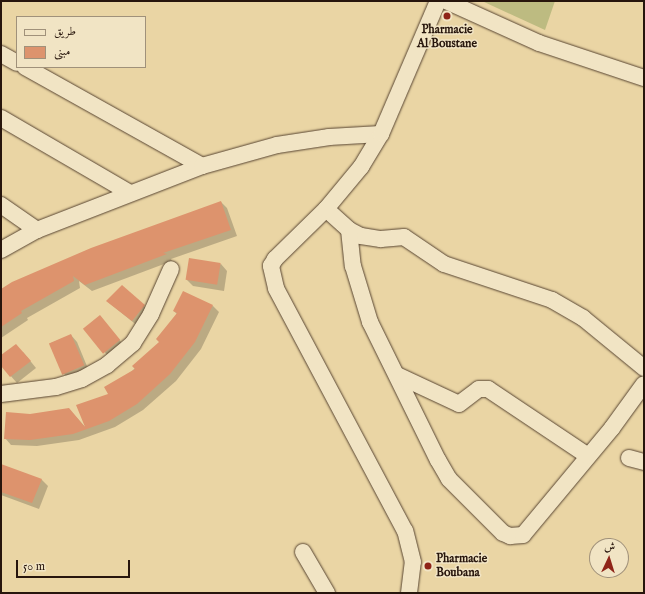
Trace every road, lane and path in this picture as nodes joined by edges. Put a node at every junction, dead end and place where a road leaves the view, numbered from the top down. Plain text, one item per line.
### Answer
1 (438, 1) edge
2 (446, 1) edge
3 (1, 54) edge
4 (16, 62) edge
5 (27, 68) edge
6 (644, 78) edge
7 (1, 118) edge
8 (381, 134) junction
9 (202, 166) junction
10 (130, 193) junction
11 (1, 205) edge
12 (326, 209) junction
13 (37, 230) junction
14 (349, 230) junction
15 (1, 250) edge
16 (171, 269) dead end
17 (644, 368) edge
18 (398, 375) junction
19 (644, 384) edge
20 (1, 394) edge
21 (588, 456) junction
22 (303, 552) dead end
23 (327, 593) edge
24 (409, 593) edge

1 - 8 street
2 - 6 street
3 - 4 street
5 - 9 street
7 - 10 street
8 - 9 street
8 - 12 street
9 - 10 street
10 - 13 street
11 - 13 street
12 - 14 street
12 - 24 street
13 - 15 street
14 - 17 street
14 - 18 street
16 - 20 street
18 - 21 street
18 - 21 street
19 - 21 street
22 - 23 street

